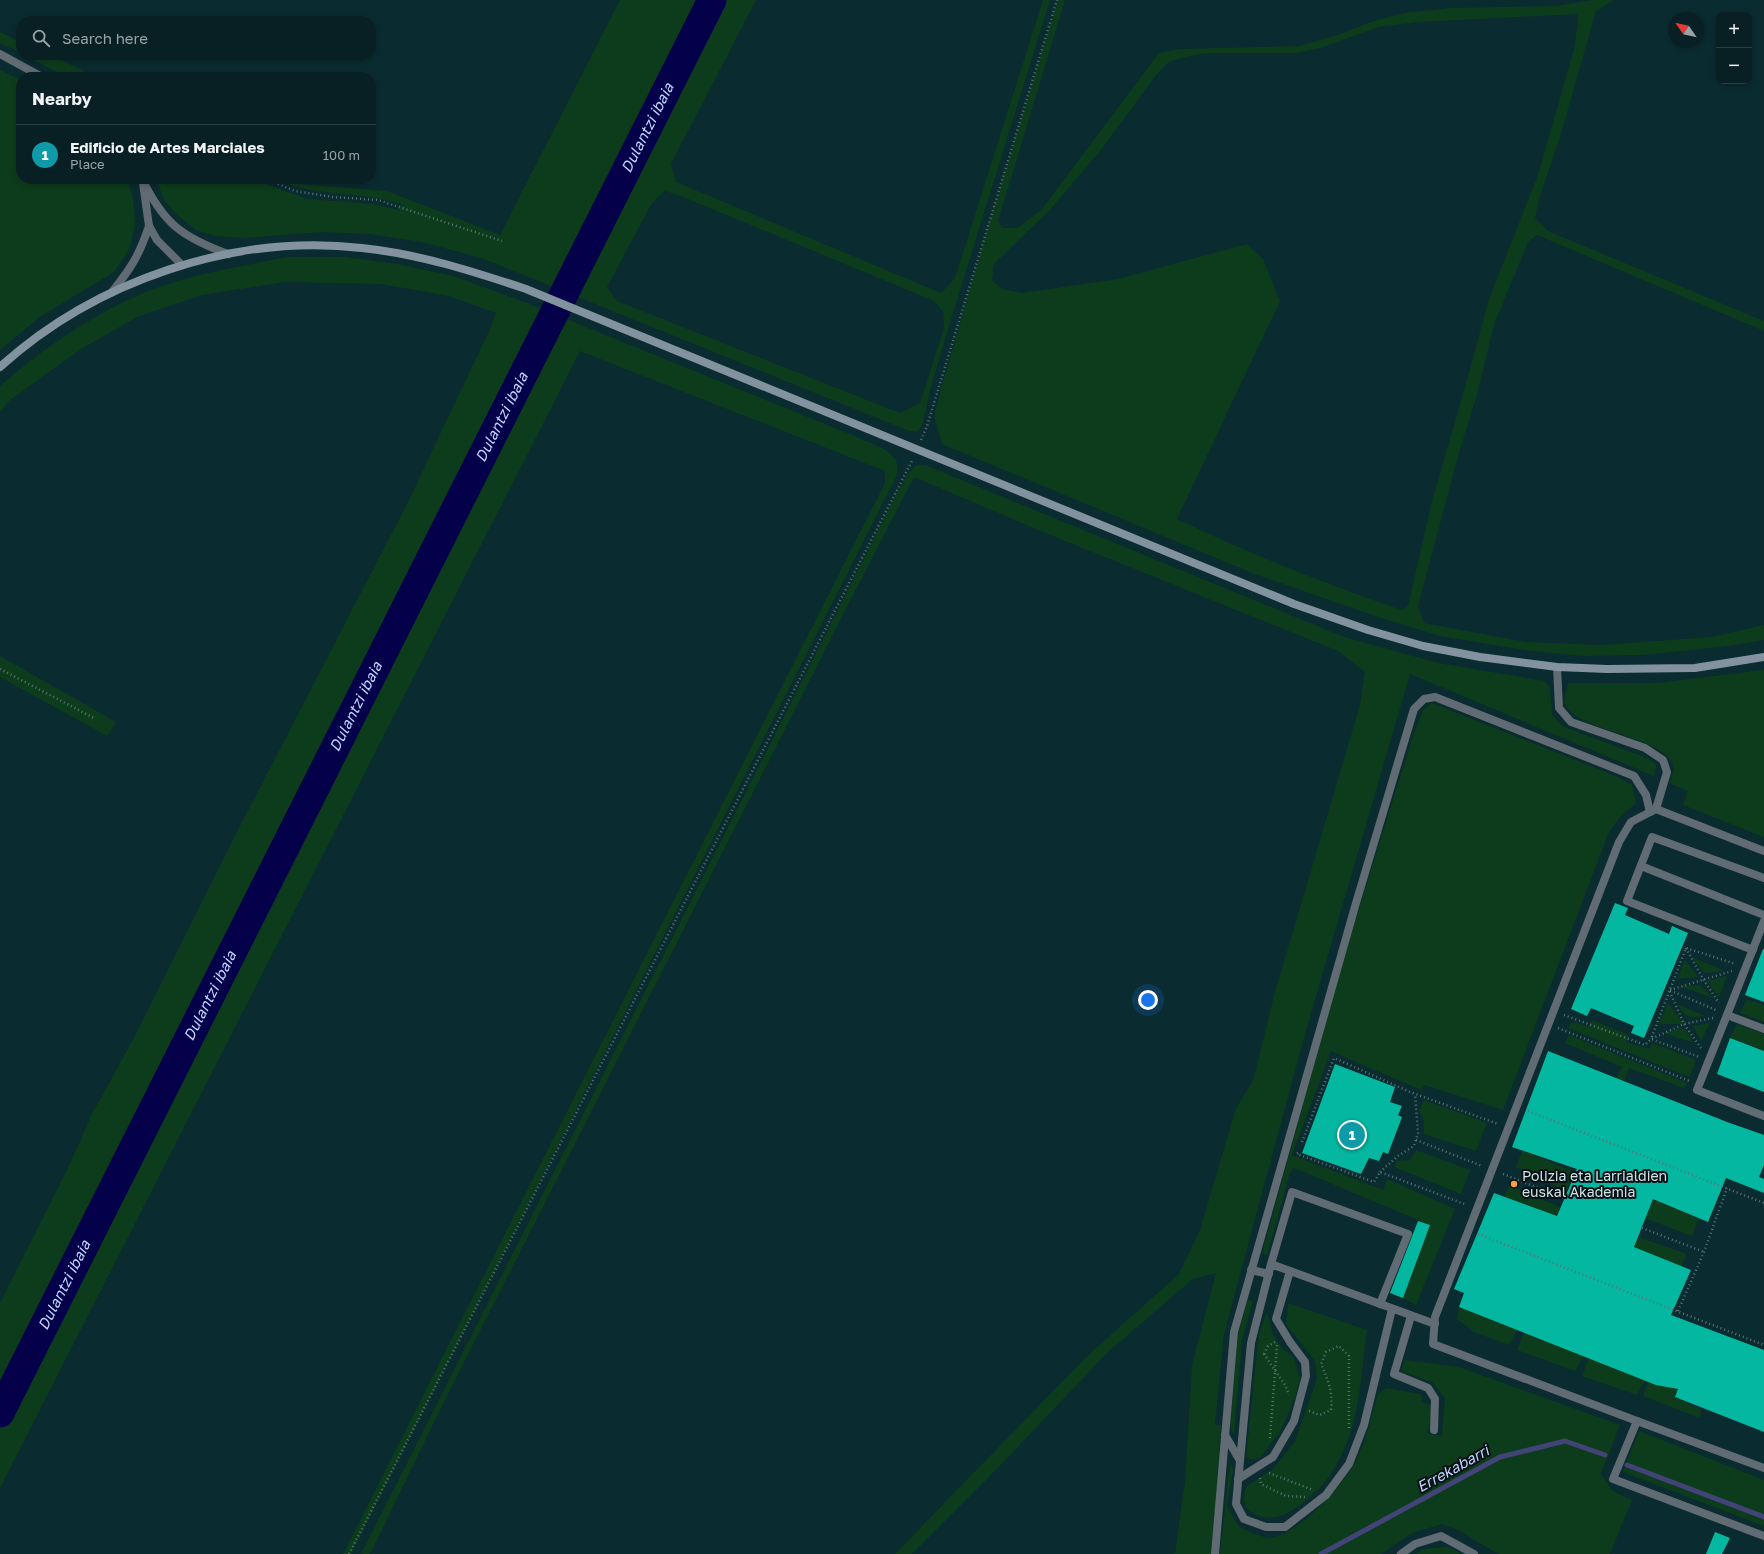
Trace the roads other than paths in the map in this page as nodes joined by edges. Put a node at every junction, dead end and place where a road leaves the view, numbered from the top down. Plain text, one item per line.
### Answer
1 (0, 54) edge
2 (33, 72) edge
3 (143, 184) edge
4 (144, 184) edge
5 (149, 226) junction
6 (228, 254) junction
7 (182, 265) junction
8 (112, 292) junction
9 (0, 367) edge
10 (1764, 657) edge
11 (1557, 667) junction
12 (1653, 810) junction
13 (1764, 851) edge
14 (1641, 866) junction
15 (1764, 878) edge
16 (1764, 914) edge
17 (1764, 921) edge
18 (1753, 950) junction
19 (1727, 1015) junction
20 (1764, 1029) edge
21 (1764, 1116) edge
22 (1271, 1264) junction
23 (1251, 1270) junction
24 (1290, 1270) junction
25 (1269, 1274) junction
26 (1380, 1304) junction
27 (1392, 1308) junction
28 (1411, 1316) junction
29 (1434, 1324) junction
30 (1637, 1422) junction
31 (1434, 1430) dead end
32 (1225, 1435) junction
33 (1239, 1459) junction
34 (1764, 1468) edge
35 (1238, 1479) junction
36 (1764, 1536) edge
37 (1215, 1554) edge
38 (1401, 1554) edge
39 (1474, 1554) edge

1 - 2 street
3 - 5 street
4 - 6 street
5 - 7 street
5 - 8 street
6 - 7 main road
6 - 11 main road
7 - 8 main road
8 - 9 main road
10 - 11 main road
11 - 12 street
12 - 13 street
12 - 23 street
12 - 29 street
14 - 15 street
14 - 16 street
14 - 18 street
17 - 18 street
18 - 19 street
19 - 20 street
19 - 21 street
22 - 24 street
22 - 25 street
22 - 26 street
23 - 25 street
23 - 32 street
24 - 26 street
24 - 35 street
25 - 33 street
26 - 27 street
27 - 28 street
27 - 35 street
28 - 29 street
28 - 31 street
29 - 30 street
30 - 34 street
30 - 36 street
32 - 33 street
32 - 37 street
33 - 35 street
38 - 39 street

